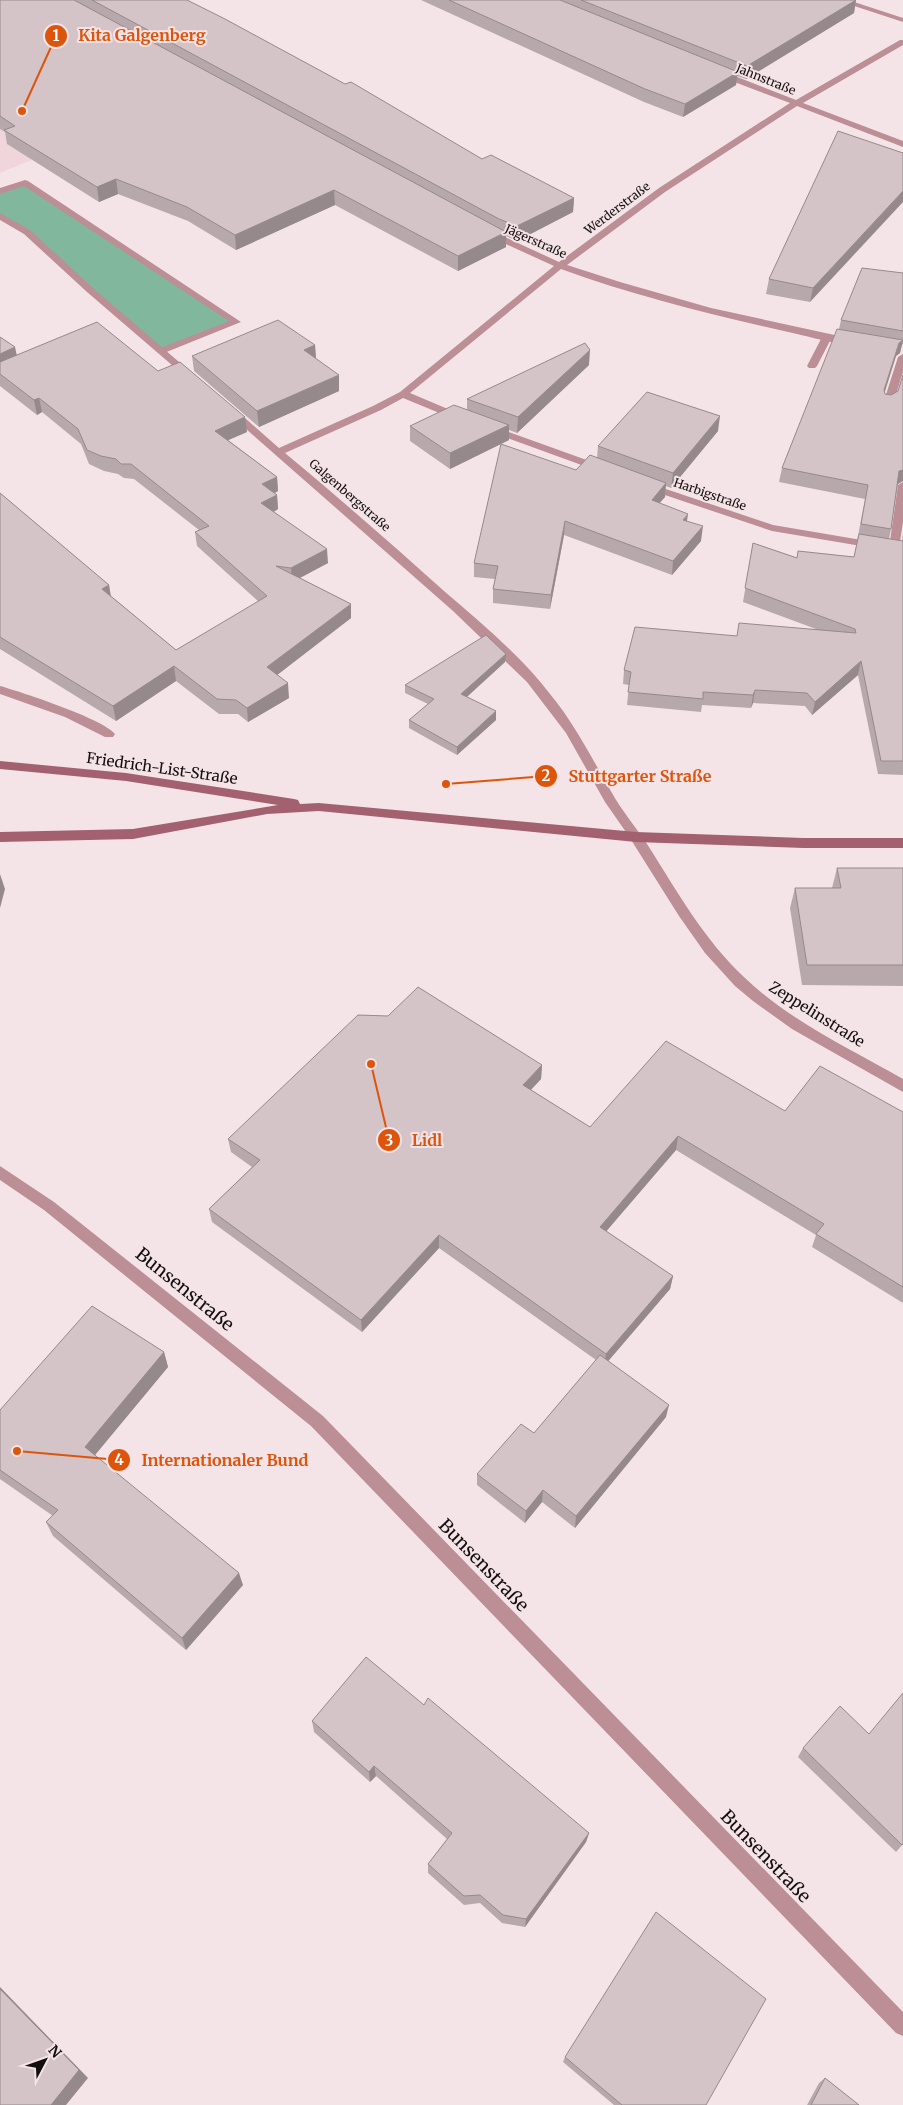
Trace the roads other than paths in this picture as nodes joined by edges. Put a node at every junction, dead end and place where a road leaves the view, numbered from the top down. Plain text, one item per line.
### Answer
1 (840, 0) edge
2 (903, 20) edge
3 (903, 42) edge
4 (712, 70) edge
5 (795, 104) junction
6 (903, 144) edge
7 (0, 191) edge
8 (0, 216) edge
9 (478, 227) edge
10 (559, 266) junction
11 (827, 337) junction
12 (862, 343) edge
13 (161, 351) junction
14 (903, 357) edge
15 (812, 366) dead end
16 (198, 382) edge
17 (403, 394) junction
18 (888, 404) edge
19 (227, 408) edge
20 (466, 420) edge
21 (484, 426) edge
22 (278, 452) junction
23 (615, 474) edge
24 (634, 481) edge
25 (903, 485) edge
26 (899, 549) edge
27 (0, 690) edge
28 (109, 734) dead end
29 (0, 765) edge
30 (319, 807) junction
31 (0, 837) edge
32 (636, 838) junction
33 (903, 844) edge
34 (903, 1086) edge
35 (0, 1172) edge
36 (903, 2026) edge

1 - 2 street
3 - 5 street, Werderstraße
4 - 5 street, Jahnstraße
5 - 6 street, Jahnstraße
5 - 10 street, Werderstraße
7 - 13 street
8 - 13 street
9 - 10 street, Jägerstraße
10 - 11 street, Jägerstraße
10 - 17 street, Werderstraße
11 - 12 street, Jägerstraße
11 - 15 street
13 - 16 street
14 - 18 street
17 - 20 street
17 - 22 street, Werderstraße
19 - 22 street, Galgenbergstraße
21 - 23 street
22 - 32 street, Galgenbergstraße
24 - 26 street, Harbigstraße
25 - 26 street
27 - 28 street
29 - 30 main road, Friedrich-List-Straße
30 - 31 main road
30 - 32 main road
32 - 33 main road
32 - 34 street, Zeppelinstraße
35 - 36 street, Bunsenstraße

